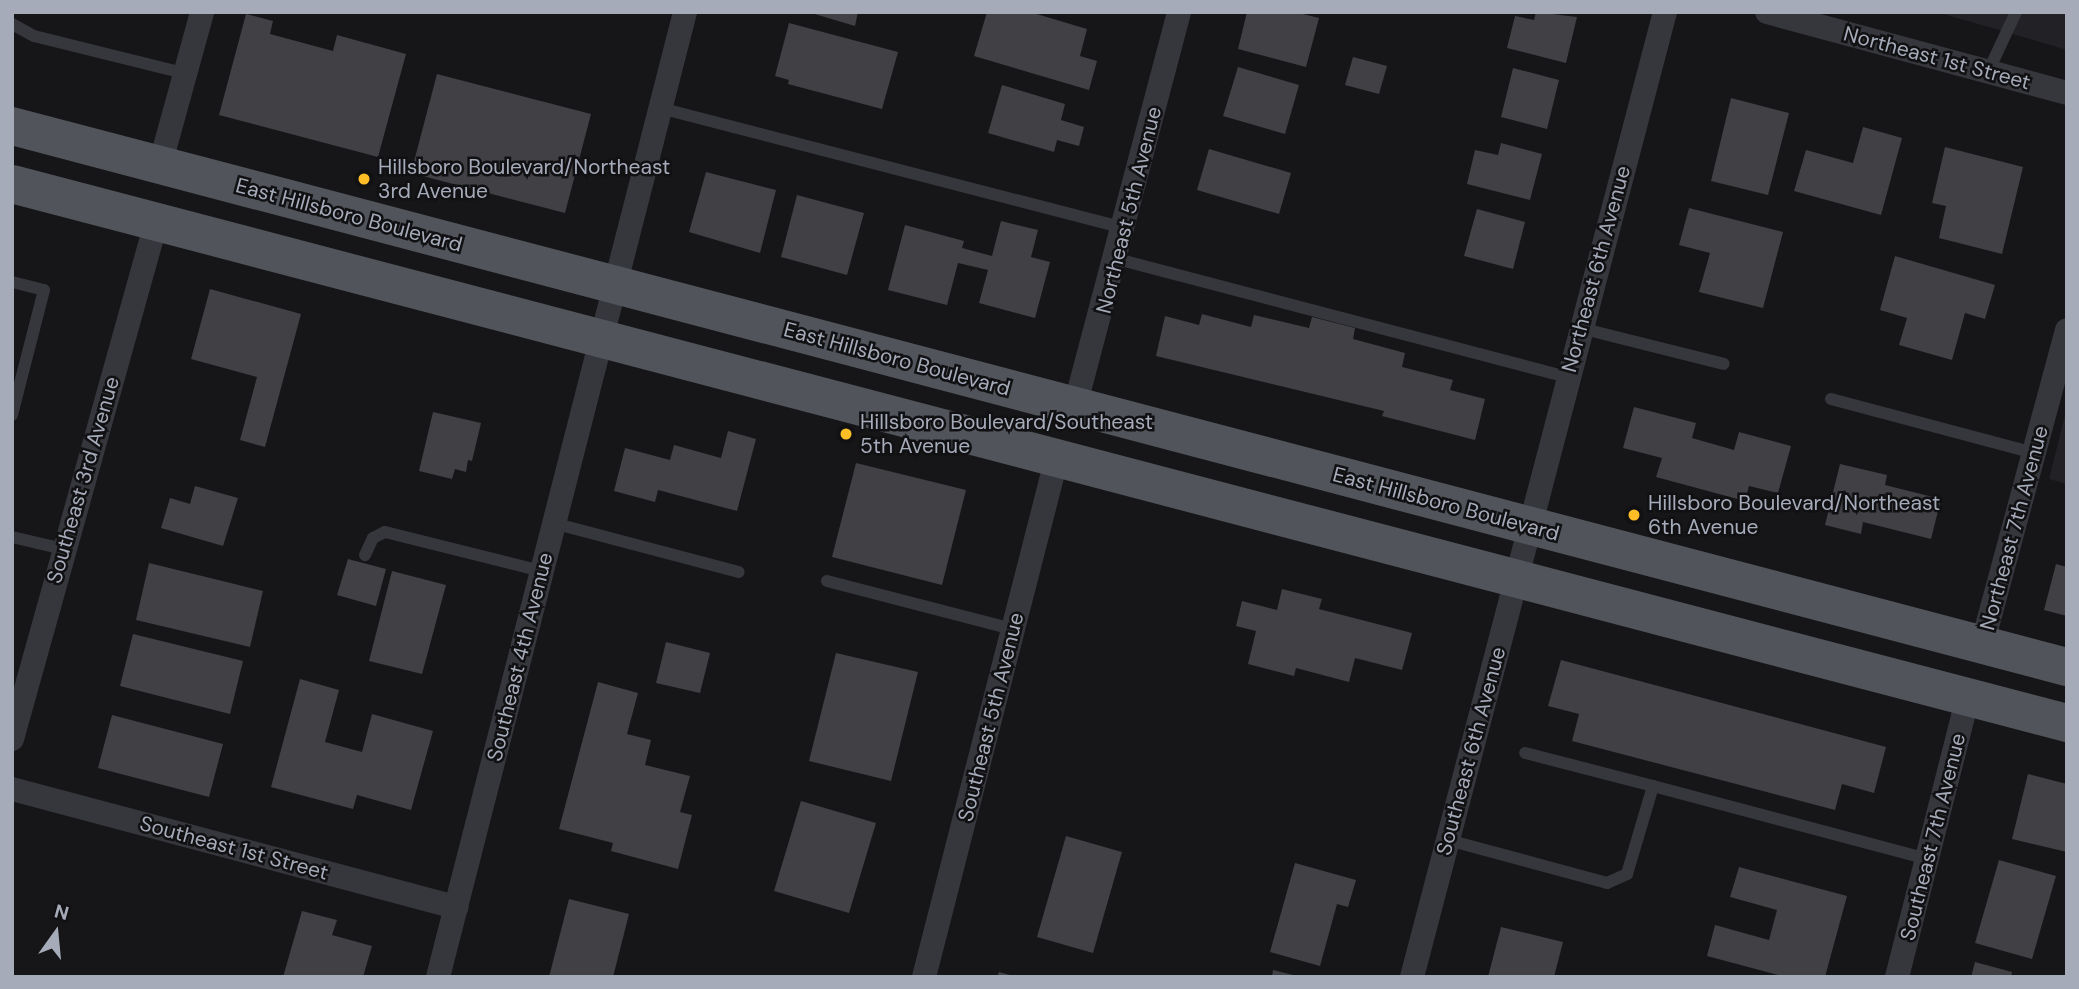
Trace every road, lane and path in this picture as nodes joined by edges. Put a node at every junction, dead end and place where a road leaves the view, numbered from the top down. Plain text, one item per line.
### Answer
1 (202, 12) edge
2 (685, 12) edge
3 (1180, 12) edge
4 (1665, 12) edge
5 (1767, 12) edge
6 (2016, 12) edge
7 (12, 24) edge
8 (1988, 72) junction
9 (187, 74) junction
10 (2067, 93) edge
11 (660, 108) junction
12 (12, 126) edge
13 (160, 165) junction
14 (12, 184) edge
15 (156, 223) junction
16 (1124, 229) junction
17 (1117, 259) junction
18 (12, 282) edge
19 (618, 285) junction
20 (1580, 328) junction
21 (2067, 330) edge
22 (601, 336) junction
23 (1724, 364) dead end
24 (1567, 377) junction
25 (2060, 382) edge
26 (1831, 399) dead end
27 (1075, 406) junction
28 (12, 415) edge
29 (2034, 453) junction
30 (1057, 457) junction
31 (553, 523) junction
32 (1530, 526) junction
33 (12, 537) edge
34 (62, 550) junction
35 (365, 555) dead end
36 (541, 571) junction
37 (739, 572) dead end
38 (1516, 578) junction
39 (827, 581) dead end
40 (1013, 629) junction
41 (1982, 645) junction
42 (2067, 667) edge
43 (1968, 697) junction
44 (2067, 723) edge
45 (12, 739) edge
46 (1525, 753) dead end
47 (1653, 786) junction
48 (12, 789) edge
49 (1448, 840) junction
50 (1927, 859) junction
51 (457, 907) junction
52 (439, 977) edge
53 (924, 977) edge
54 (1412, 977) edge
55 (1898, 977) edge

1 - 9 street
2 - 11 street, Southeast 4th Avenue
3 - 16 street, Northeast 5th Avenue
4 - 20 street, Northeast 6th Avenue
5 - 8 street, Northeast 1st Street
6 - 8 lane
7 - 9 lane
8 - 10 street, Northeast 1st Street
9 - 13 street
11 - 16 lane
11 - 19 street, Southeast 4th Avenue
12 - 13 main road, East Hillsboro Boulevard
13 - 19 main road, East Hillsboro Boulevard
14 - 15 main road
15 - 22 main road
15 - 34 street, Southeast 3rd Avenue
16 - 17 street, Northeast 5th Avenue
17 - 24 lane
17 - 27 street, Northeast 5th Avenue
18 - 28 lane
19 - 22 street, Southeast 4th Avenue
19 - 27 main road, East Hillsboro Boulevard
20 - 23 lane
20 - 24 street, Northeast 6th Avenue
21 - 25 street, Northeast 7th Avenue
22 - 30 main road
22 - 31 street, Southeast 4th Avenue
24 - 32 street, Northeast 6th Avenue
25 - 29 street, Northeast 7th Avenue
26 - 29 lane
27 - 32 main road, East Hillsboro Boulevard
29 - 41 street, Northeast 7th Avenue
30 - 38 main road
30 - 40 street, Southeast 5th Avenue
31 - 36 street, Southeast 4th Avenue
31 - 37 lane
32 - 38 street, Southeast 6th Avenue
32 - 41 main road, East Hillsboro Boulevard
33 - 34 lane
34 - 45 street, Southeast 3rd Avenue
35 - 36 lane
36 - 51 street, Southeast 4th Avenue
38 - 43 main road
38 - 49 street, Southeast 6th Avenue
39 - 40 lane
40 - 53 street, Southeast 5th Avenue
41 - 42 main road, East Hillsboro Boulevard
43 - 44 main road
43 - 50 street, Southeast 7th Avenue
46 - 47 lane
47 - 49 lane
47 - 50 lane
48 - 51 street, Southeast 1st Street
49 - 54 street, Southeast 6th Avenue
50 - 55 street, Southeast 7th Avenue
51 - 52 street, Southeast 4th Avenue

